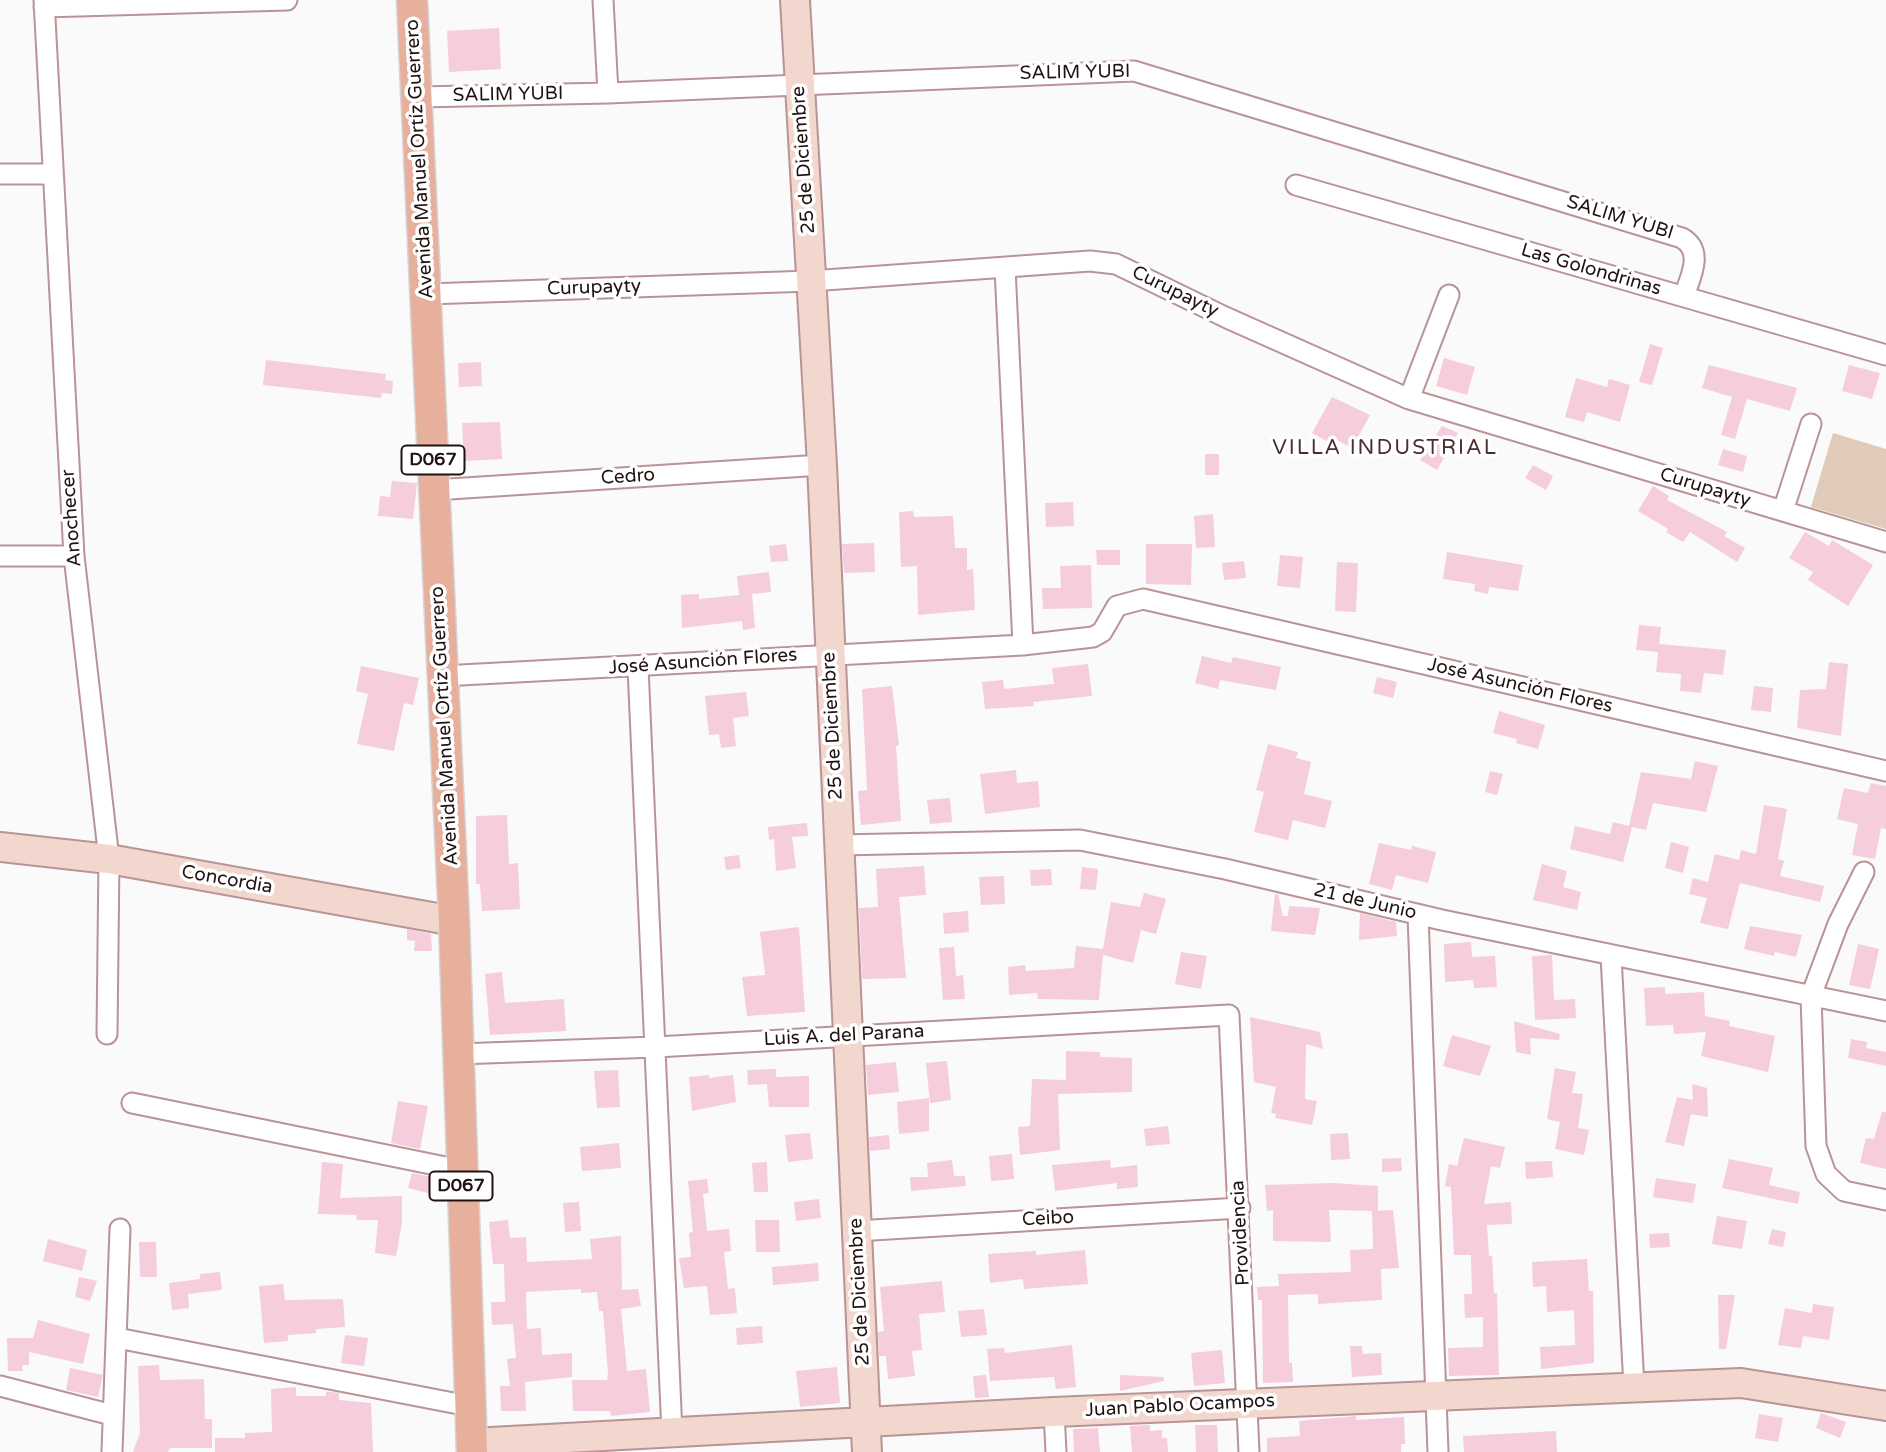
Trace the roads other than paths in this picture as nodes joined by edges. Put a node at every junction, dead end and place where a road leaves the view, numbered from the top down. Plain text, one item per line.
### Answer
1 (286, 0) edge
2 (412, 0) edge
3 (603, 0) edge
4 (795, 0) edge
5 (44, 3) edge
6 (799, 86) junction
7 (608, 93) junction
8 (419, 97) junction
9 (0, 174) edge
10 (52, 174) junction
11 (1296, 185) dead end
12 (1005, 268) junction
13 (811, 281) junction
14 (427, 294) junction
15 (1449, 295) dead end
16 (1684, 296) junction
17 (1886, 355) edge
18 (1409, 399) junction
19 (1811, 424) dead end
20 (822, 465) junction
21 (435, 490) junction
22 (1783, 511) junction
23 (1886, 542) edge
24 (0, 556) edge
25 (74, 556) junction
26 (1023, 645) junction
27 (830, 653) junction
28 (638, 667) junction
29 (442, 676) junction
30 (1886, 771) edge
31 (839, 845) junction
32 (0, 847) edge
33 (108, 859) junction
34 (1864, 872) dead end
35 (1418, 915) junction
36 (454, 921) junction
37 (1611, 956) junction
38 (1811, 996) junction
39 (1886, 1011) edge
40 (1229, 1015) joint
41 (107, 1034) dead end
42 (848, 1036) junction
43 (656, 1047) junction
44 (458, 1054) junction
45 (132, 1103) dead end
46 (460, 1170) junction
47 (1886, 1200) edge
48 (1240, 1208) junction
49 (120, 1230) dead end
50 (856, 1231) junction
51 (117, 1338) junction
52 (0, 1386) edge
53 (1634, 1387) junction
54 (1435, 1395) junction
55 (1248, 1403) junction
56 (469, 1406) junction
57 (1886, 1406) edge
58 (1054, 1412) junction
59 (112, 1415) junction
60 (867, 1423) junction
61 (672, 1433) junction
62 (472, 1448) edge
63 (112, 1452) edge
64 (867, 1452) edge
65 (1056, 1452) edge
66 (1250, 1452) edge
67 (1438, 1452) edge

1 - 5 street
2 - 8 main road, Avenida Manuel Ortíz Guerrero / D067
3 - 7 street
4 - 6 street, 25 de Diciembre
5 - 10 street, Anochecer
6 - 7 street, SALIM YUBI
6 - 13 street, 25 de Diciembre
6 - 16 street, SALIM YUBI
7 - 8 street, SALIM YUBI
8 - 14 main road, Avenida Manuel Ortíz Guerrero / D067
9 - 10 street
10 - 25 street, Anochecer
11 - 16 street, Las Golondrinas
12 - 13 street, Curupayty
12 - 18 street, Curupayty
12 - 26 street
13 - 14 street, Curupayty
13 - 20 street, 25 de Diciembre
14 - 21 main road, Avenida Manuel Ortíz Guerrero / D067
15 - 18 street
16 - 17 street, Las Golondrinas
18 - 22 street, Curupayty
19 - 22 street
20 - 21 street, Cedro
20 - 27 street, 25 de Diciembre
21 - 29 main road, Avenida Manuel Ortíz Guerrero / D067
22 - 23 street, Curupayty
24 - 25 street
25 - 33 street, Anochecer
26 - 27 street, José Asunción Flores
26 - 30 street, José Asunción Flores
27 - 28 street, José Asunción Flores
27 - 31 street, 25 de Diciembre
28 - 29 street, José Asunción Flores
28 - 43 street
29 - 36 main road, Avenida Manuel Ortíz Guerrero / D067
31 - 35 street, 21 de Junio
31 - 42 street, 25 de Diciembre
32 - 33 street, Concordia
33 - 36 street, Concordia
33 - 41 street, Anochecer
34 - 38 street
35 - 37 street, 21 de Junio
35 - 54 street
36 - 44 main road, Avenida Manuel Ortíz Guerrero / D067
37 - 38 street, 21 de Junio
37 - 53 street
38 - 39 street, 21 de Junio
38 - 47 street
40 - 42 street, Luis A. del Parana
40 - 48 street, Providencia
42 - 43 street, Luis A. del Parana
42 - 50 street, 25 de Diciembre
43 - 44 street, Luis A. del Parana
43 - 61 street
44 - 46 main road, Avenida Manuel Ortíz Guerrero / D067
45 - 46 street
46 - 56 main road, Avenida Manuel Ortíz Guerrero / D067
48 - 50 street, Ceibo
48 - 55 street, Providencia
49 - 51 street
50 - 60 street, 25 de Diciembre
51 - 56 street
51 - 59 street
52 - 59 street
53 - 54 street, Juan Pablo Ocampos
53 - 57 street, Juan Pablo Ocampos
54 - 55 street, Juan Pablo Ocampos
54 - 67 street
55 - 58 street, Juan Pablo Ocampos
55 - 66 street, Providencia
56 - 62 main road, Avenida Manuel Ortíz Guerrero / D067
58 - 60 street, Juan Pablo Ocampos
58 - 65 street
59 - 63 street
60 - 61 street, Juan Pablo Ocampos
60 - 64 street, 25 de Diciembre
61 - 62 street, Juan Pablo Ocampos

